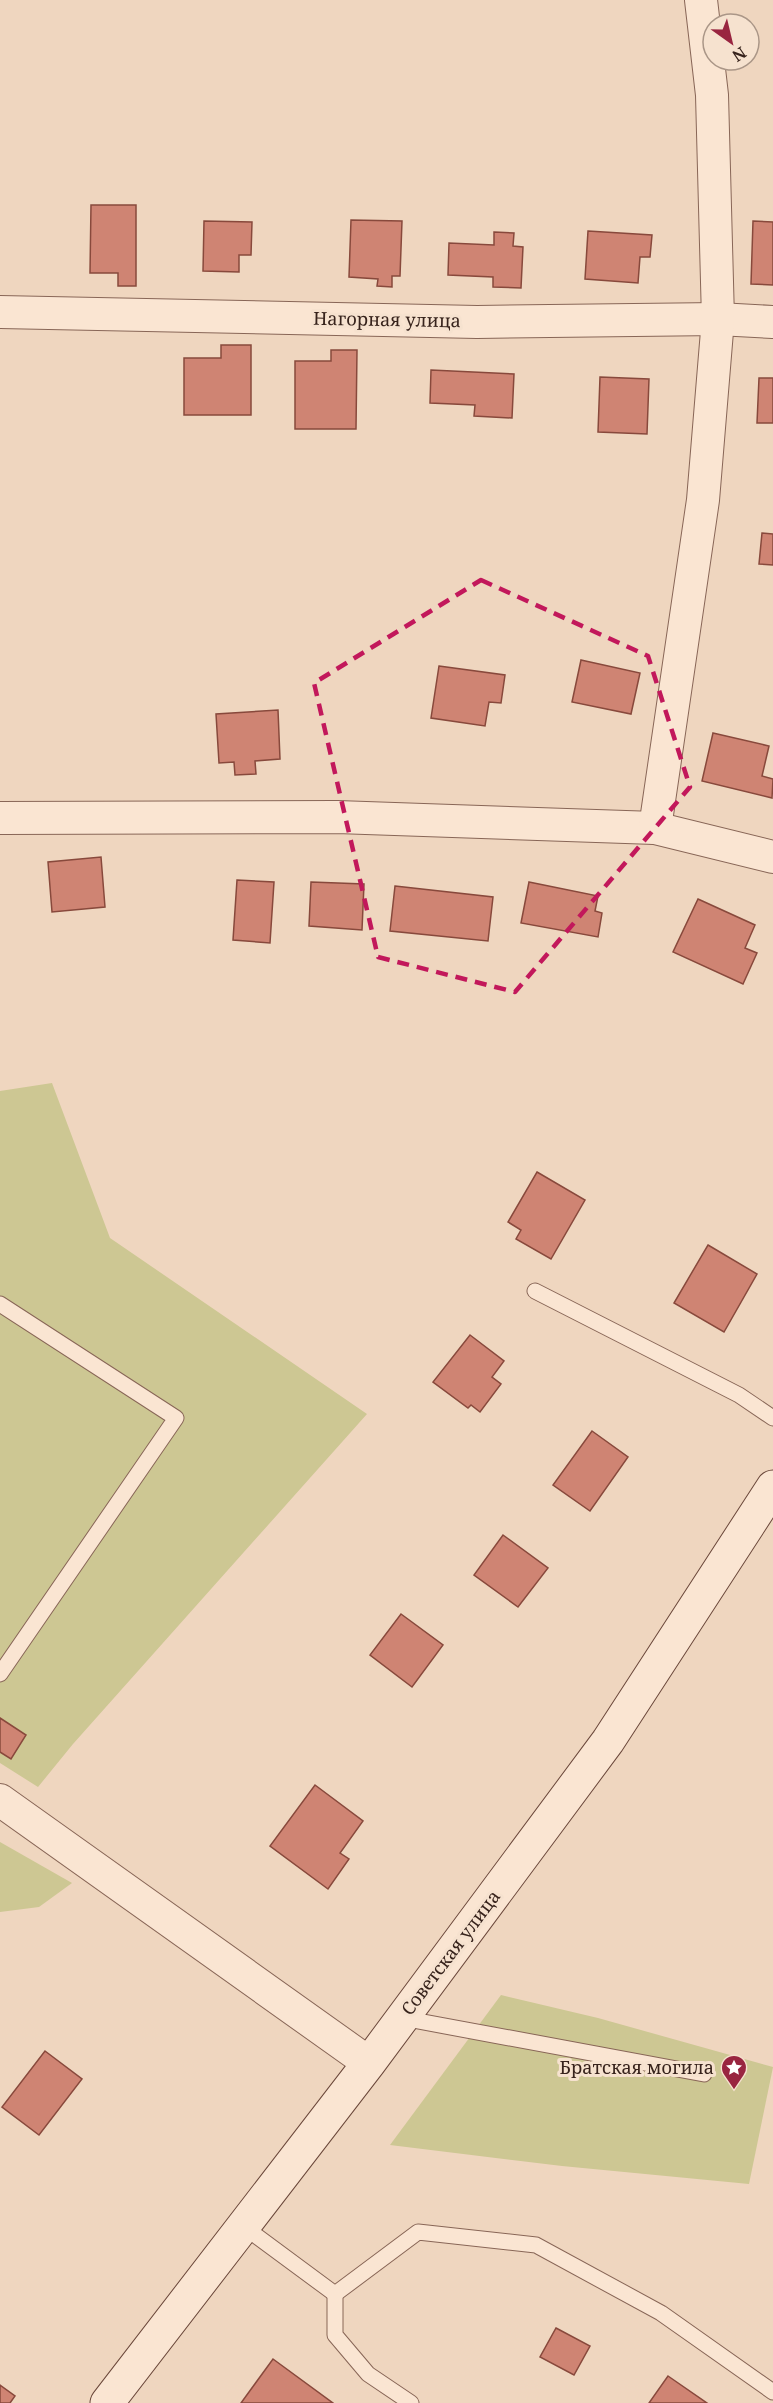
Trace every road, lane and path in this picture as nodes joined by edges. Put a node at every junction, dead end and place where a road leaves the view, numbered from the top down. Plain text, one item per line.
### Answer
1 (701, 0) edge
2 (0, 312) edge
3 (718, 319) junction
4 (773, 322) edge
5 (0, 818) edge
6 (655, 828) junction
7 (773, 857) edge
8 (535, 1291) dead end
9 (0, 1304) edge
10 (773, 1418) edge
11 (773, 1487) edge
12 (0, 1674) edge
13 (0, 1800) edge
14 (402, 2019) junction
15 (369, 2062) junction
16 (704, 2074) dead end
17 (243, 2226) junction
18 (335, 2294) junction
19 (773, 2392) edge
20 (111, 2401) edge
21 (411, 2403) edge

1 - 3 street
2 - 3 street, Нагорная улица
3 - 4 street, Нагорная улица
3 - 6 street
5 - 6 street
6 - 7 street
8 - 10 lane
9 - 12 lane
11 - 14 main road, Советская улица
13 - 15 street
14 - 15 main road, Советская улица
14 - 16 lane
15 - 17 main road, Советская улица
17 - 18 lane
17 - 20 main road, Советская улица
18 - 19 lane
18 - 21 lane

